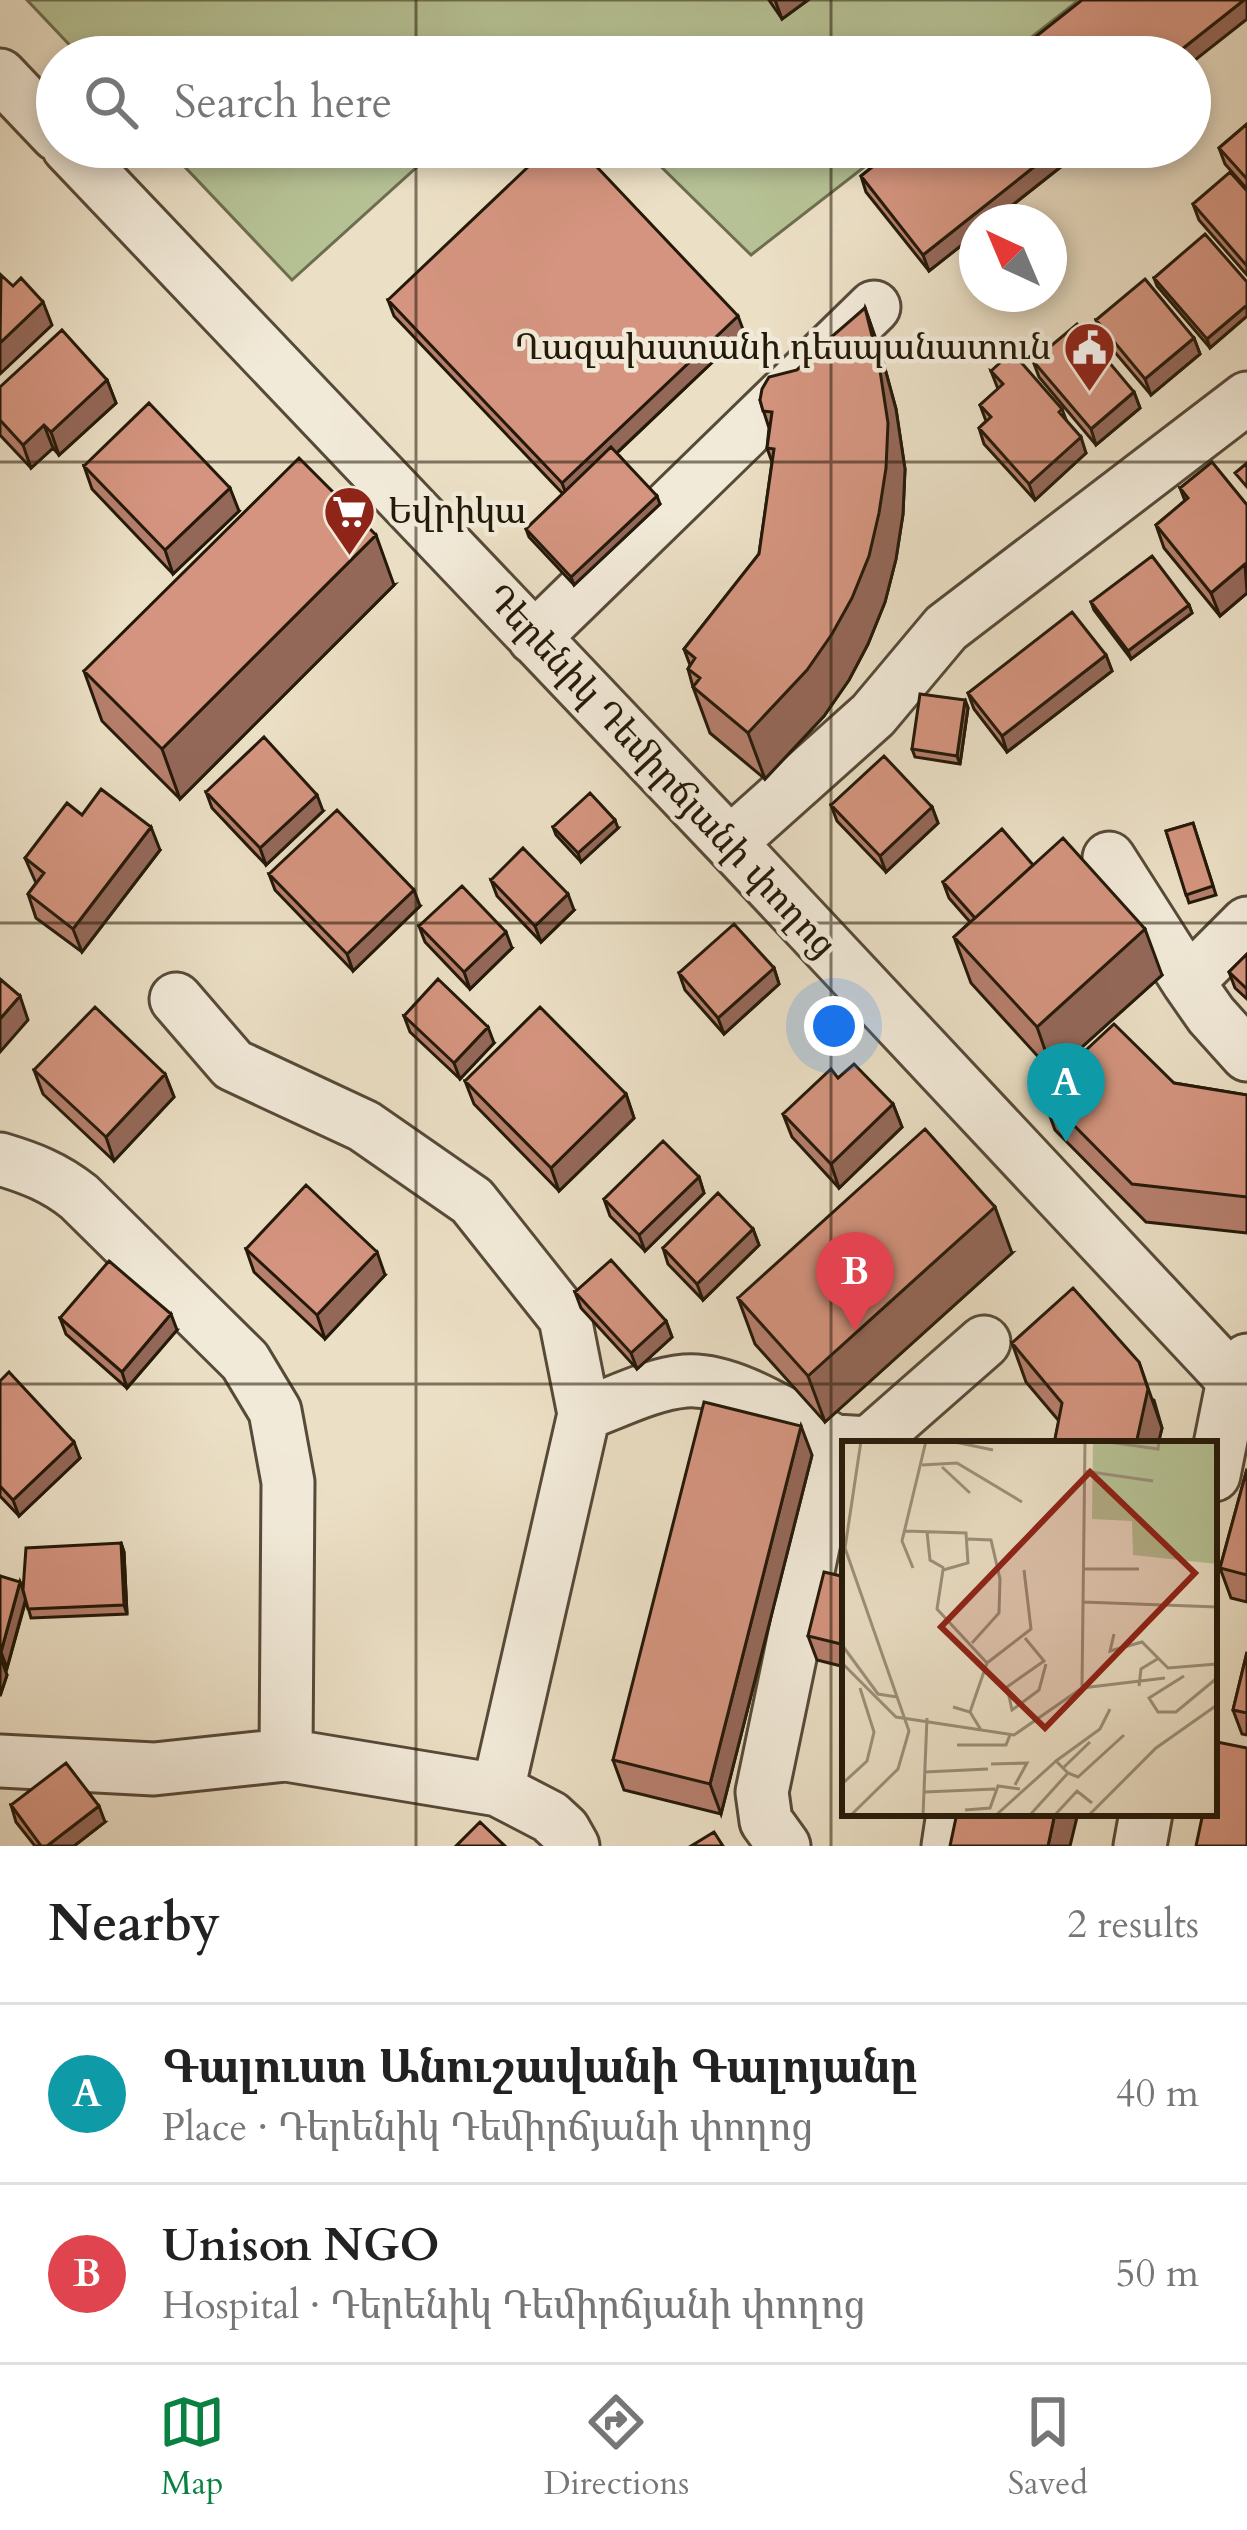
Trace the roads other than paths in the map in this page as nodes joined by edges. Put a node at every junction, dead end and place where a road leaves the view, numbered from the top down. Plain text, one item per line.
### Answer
1 (0, 75) edge
2 (36, 113) edge
3 (88, 168) edge
4 (874, 308) dead end
5 (1247, 398) edge
6 (534, 638) junction
7 (730, 843) junction
8 (1108, 858) dead end
9 (1247, 923) edge
10 (1187, 982) junction
11 (176, 999) dead end
12 (1247, 1055) edge
13 (0, 1159) edge
14 (984, 1342) dead end
15 (1240, 1370) edge
16 (584, 1414) junction
17 (853, 1441) edge
18 (860, 1441) edge
19 (1217, 1463) edge
20 (842, 1501) edge
21 (286, 1755) junction
22 (0, 1761) edge
23 (498, 1790) junction
24 (952, 1816) edge
25 (1145, 1816) edge
26 (573, 1846) edge
27 (784, 1846) edge
28 (947, 1846) edge
29 (1140, 1846) edge

1 - 2 street
3 - 6 street, Դերենիկ Դեմիրճյանի փողոց
4 - 6 street
5 - 7 street
6 - 7 street, Դերենիկ Դեմիրճյանի փողոց
7 - 15 street, Դերենիկ Դեմիրճյանի փողոց
8 - 10 street
9 - 10 street
10 - 12 street
11 - 16 street
13 - 21 street
14 - 18 street
15 - 19 street, Դերենիկ Դեմիրճյանի փողոց
16 - 17 street
16 - 23 street
20 - 27 street
21 - 22 street
21 - 23 street
23 - 26 street
24 - 28 street
25 - 29 street

